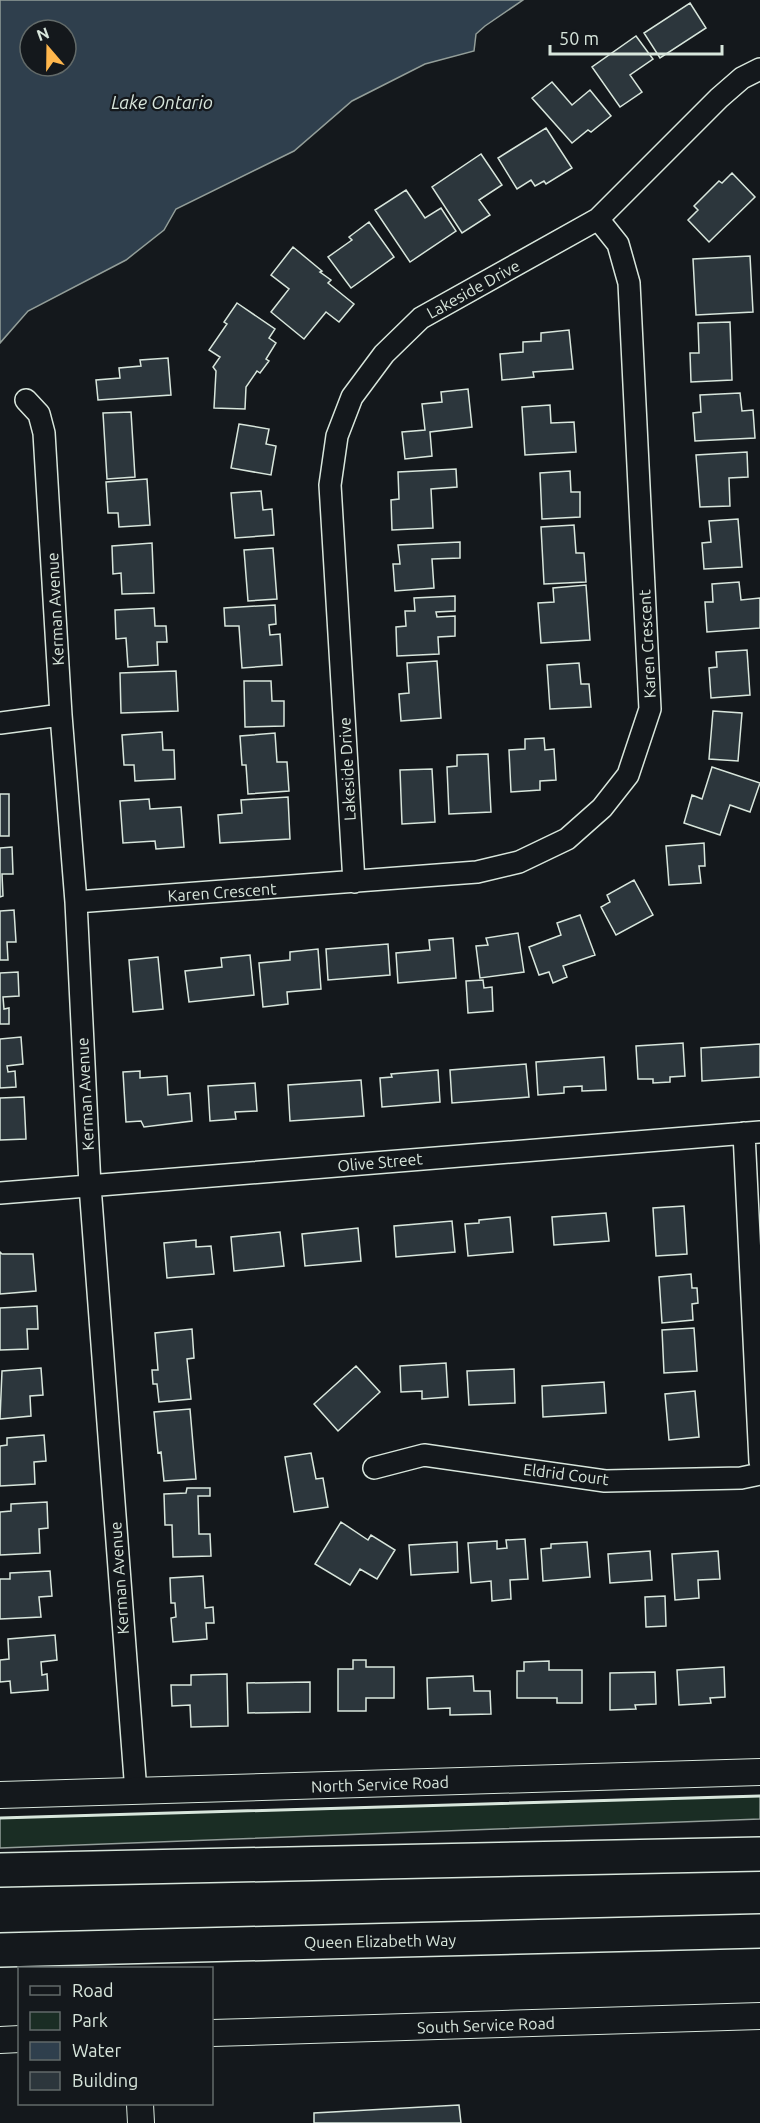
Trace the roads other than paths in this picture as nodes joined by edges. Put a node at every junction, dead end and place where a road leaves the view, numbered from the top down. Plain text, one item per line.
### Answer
1 (760, 69) edge
2 (598, 219) junction
3 (26, 400) dead end
4 (61, 715) junction
5 (0, 723) edge
6 (354, 882) junction
7 (76, 902) junction
8 (752, 1132) edge
9 (90, 1186) junction
10 (0, 1192) edge
11 (760, 1462) edge
12 (374, 1468) dead end
13 (760, 1474) edge
14 (760, 1772) edge
15 (136, 1792) junction
16 (0, 1795) edge
17 (760, 1854) edge
18 (0, 1870) edge
19 (760, 1931) edge
20 (0, 1950) edge
21 (760, 2016) edge
22 (213, 2033) edge
23 (18, 2039) edge
24 (0, 2040) edge
25 (140, 2105) edge
26 (141, 2123) edge

1 - 2 street, Lakeside Drive
2 - 6 street, Lakeside Drive
2 - 6 street, Karen Crescent
3 - 4 street, Kerman Avenue
4 - 5 street
4 - 7 street, Kerman Avenue
6 - 7 street, Karen Crescent
7 - 9 street, Kerman Avenue
8 - 9 street, Olive Street
8 - 11 street
9 - 10 street, Olive Street
9 - 15 street, Kerman Avenue
12 - 13 street, Eldrid Court
14 - 15 street, North Service Road
15 - 16 street, North Service Road
17 - 18 highway
19 - 20 highway, Queen Elizabeth Way
21 - 22 street, South Service Road
23 - 24 street
25 - 26 street

